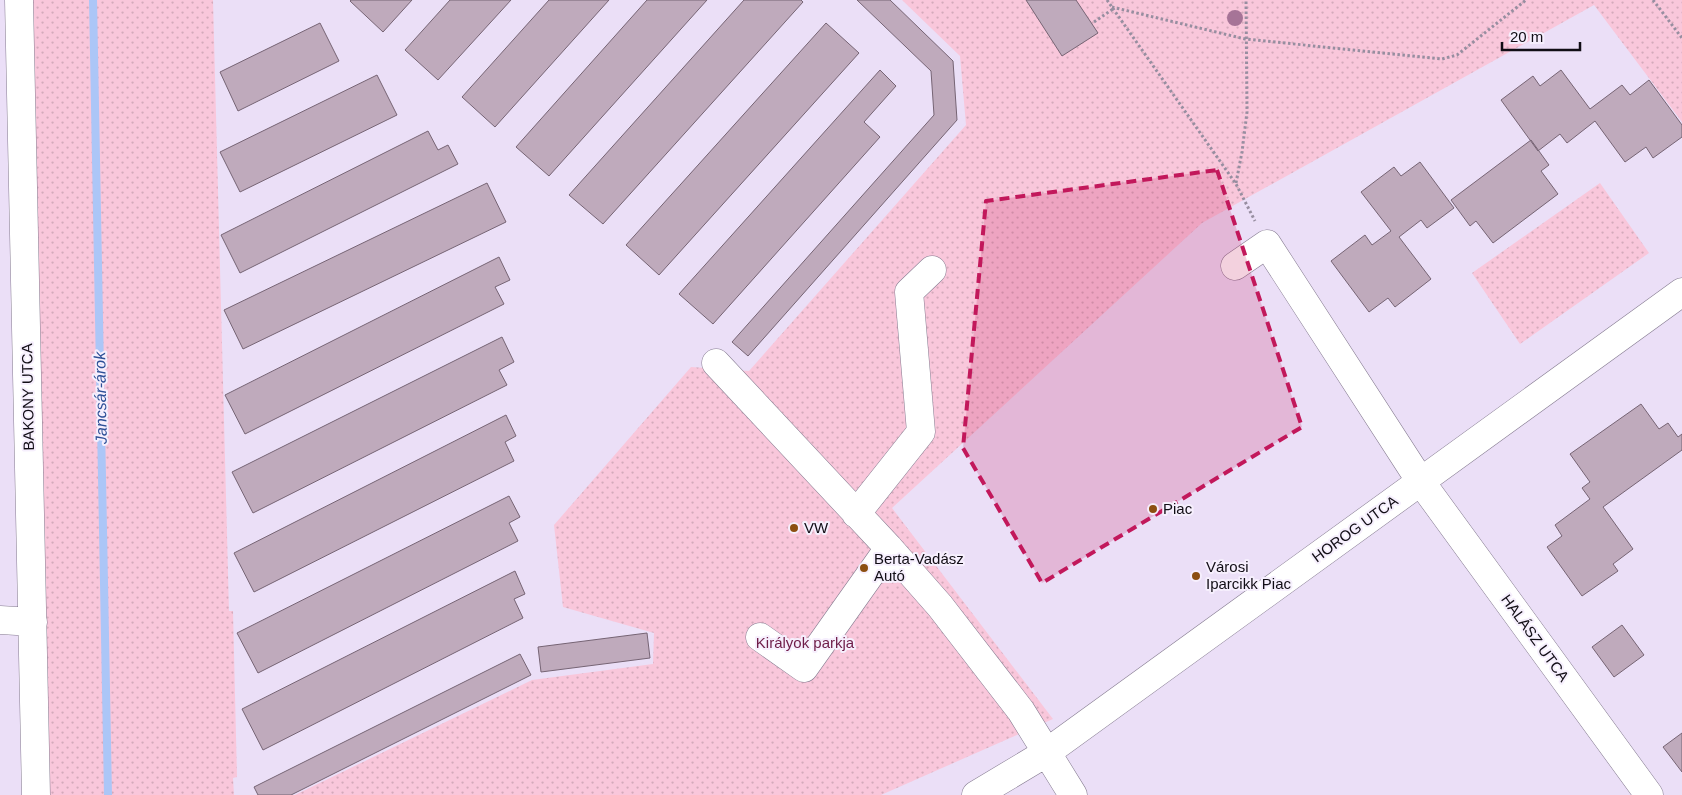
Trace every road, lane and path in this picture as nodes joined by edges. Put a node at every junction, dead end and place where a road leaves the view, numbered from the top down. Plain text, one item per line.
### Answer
1 (19, 0) edge
2 (1107, 0) edge
3 (1246, 0) edge
4 (1526, 0) edge
5 (1653, 0) edge
6 (1112, 8) junction
7 (1094, 22) dead end
8 (1682, 38) edge
9 (1246, 39) junction
10 (10, 56) edge
11 (1236, 184) junction
12 (1267, 244) junction
13 (1236, 266) dead end
14 (932, 270) dead end
15 (1682, 292) edge
16 (716, 363) dead end
17 (1421, 482) junction
18 (856, 514) junction
19 (888, 548) junction
20 (0, 620) edge
21 (32, 622) junction
22 (760, 637) dead end
23 (1046, 753) junction
24 (36, 795) edge
25 (976, 795) edge
26 (1073, 795) edge
27 (1649, 795) edge

1 - 10 street, BAKONY UTCA
2 - 6 path
3 - 9 path
4 - 9 path
5 - 8 path
6 - 7 path
6 - 9 path
6 - 11 path
9 - 11 path
10 - 21 street, BAKONY UTCA
11 - 12 path
12 - 13 street
12 - 17 street, HALÁSZ UTCA
14 - 18 street
15 - 17 street, HOROG UTCA
16 - 18 street
17 - 23 street, HOROG UTCA
17 - 27 street, HALÁSZ UTCA
18 - 19 street
19 - 22 street
19 - 23 street
20 - 21 street
21 - 24 street, BAKONY UTCA
23 - 25 street, HOROG UTCA
23 - 26 street

